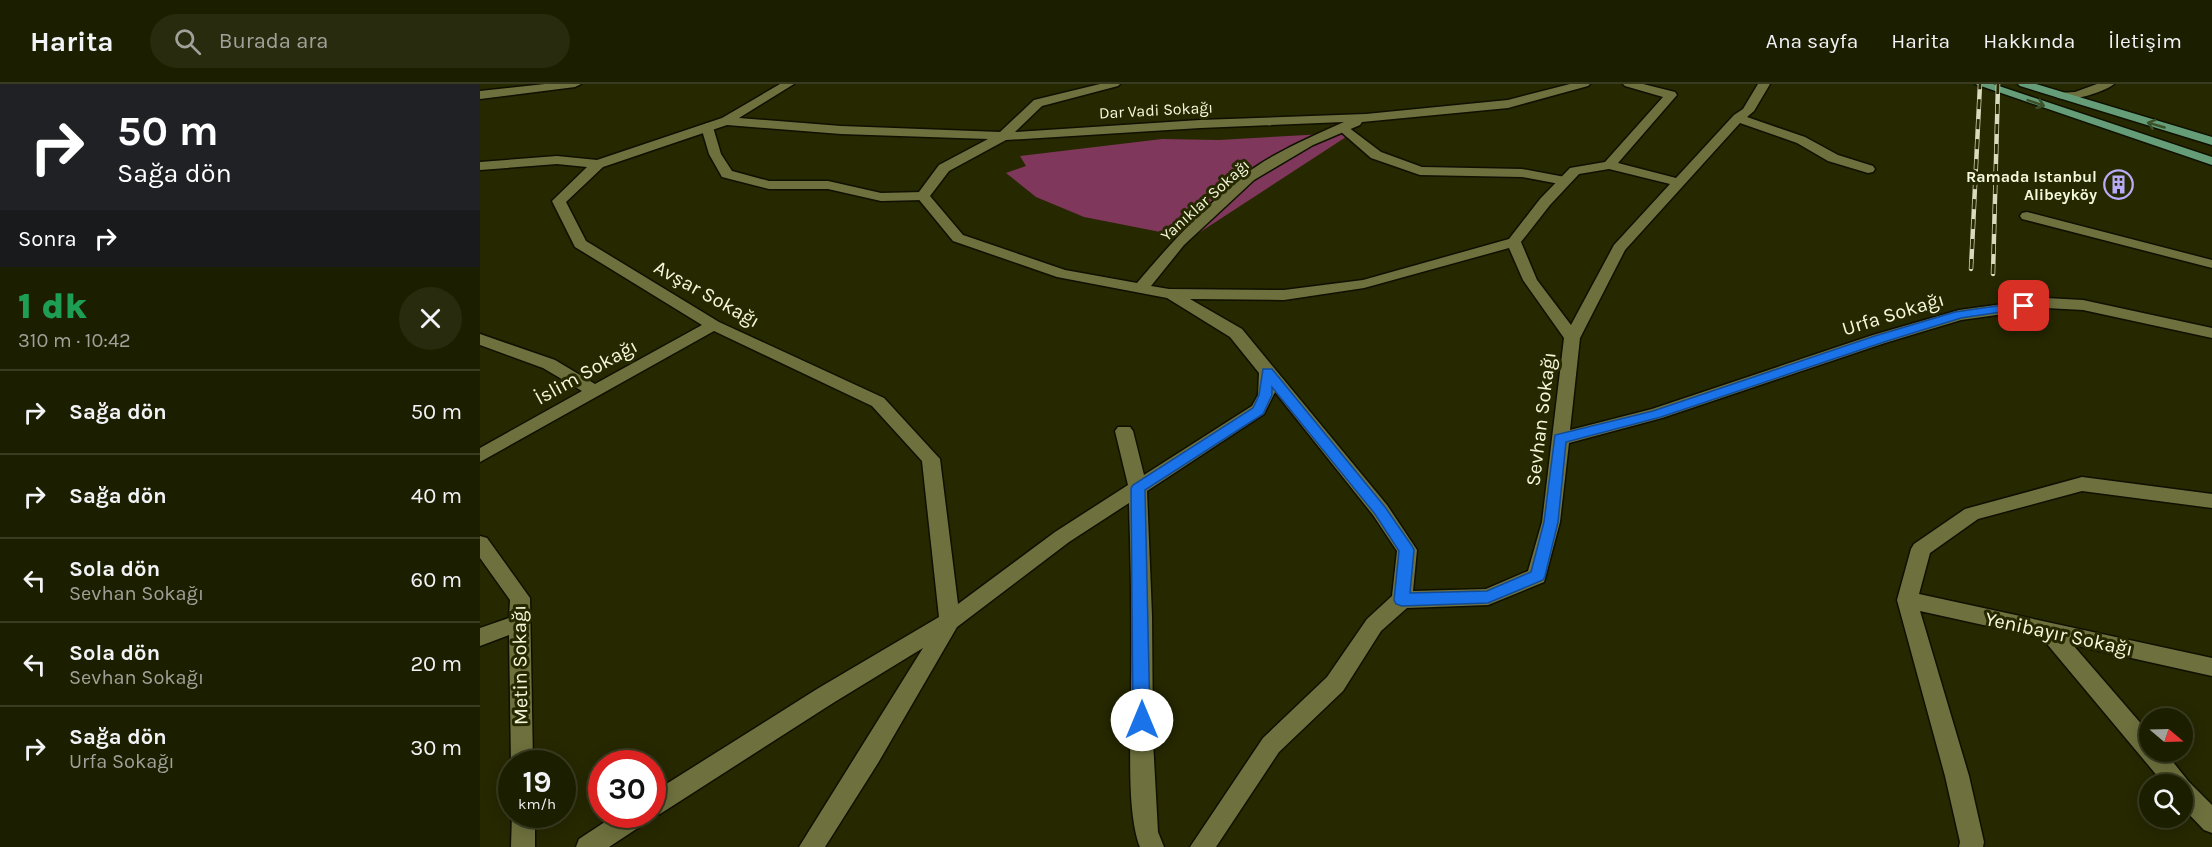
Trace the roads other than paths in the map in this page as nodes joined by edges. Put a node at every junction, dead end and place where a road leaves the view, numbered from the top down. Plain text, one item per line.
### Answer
1 (575, 84) edge
2 (788, 84) edge
3 (1114, 84) edge
4 (1584, 84) edge
5 (1629, 84) edge
6 (1764, 84) edge
7 (1981, 84) edge
8 (2024, 84) edge
9 (2108, 84) edge
10 (500, 94) junction
11 (480, 95) edge
12 (2061, 96) junction
13 (480, 102) edge
14 (1366, 118) junction
15 (1738, 118) junction
16 (726, 121) junction
17 (707, 127) junction
18 (1344, 128) junction
19 (1003, 136) junction
20 (2212, 141) edge
21 (2212, 161) edge
22 (598, 164) junction
23 (1609, 165) junction
24 (480, 166) edge
25 (1868, 169) dead end
26 (1565, 180) junction
27 (1677, 182) junction
28 (923, 196) junction
29 (2027, 216) dead end
30 (1514, 242) junction
31 (2212, 264) edge
32 (1141, 288) junction
33 (1169, 294) junction
34 (713, 324) junction
35 (2212, 333) edge
36 (1572, 338) junction
37 (480, 339) edge
38 (1267, 372) junction
39 (596, 392) junction
40 (1124, 431) dead end
41 (1560, 439) junction
42 (480, 456) edge
43 (1138, 488) junction
44 (2212, 501) edge
45 (480, 543) edge
46 (1402, 600) junction
47 (1907, 600) junction
48 (950, 621) junction
49 (519, 623) junction
50 (2050, 633) junction
51 (480, 637) edge
52 (2212, 667) edge
53 (522, 750) edge
54 (2170, 774) edge
55 (666, 797) edge
56 (2193, 802) edge
57 (2212, 822) edge
58 (523, 828) edge
59 (617, 828) edge
60 (523, 847) edge
61 (588, 847) edge
62 (811, 847) edge
63 (1152, 847) edge
64 (1202, 847) edge
65 (1971, 847) edge

1 - 10 street
2 - 16 street, Avşar Sokağı
3 - 19 street
4 - 14 street, Dar Vadi Sokağı
5 - 23 street
6 - 15 street, Sevhan Sokağı
7 -> 21 main road
8 - 12 main road
9 - 12 street
10 - 11 street
10 - 13 street
20 -> 12 main road
14 - 18 street, Yanıklar Sokağı
14 - 19 street, Dar Vadi Sokağı
15 - 25 street
15 - 27 street, Sevhan Sokağı
16 - 17 street, Avşar Sokağı
16 - 19 street, Dar Vadi Sokağı
17 - 22 street, Avşar Sokağı
17 - 28 street
18 - 26 street
18 - 32 street, Yanıklar Sokağı
19 - 28 street
22 - 24 street
22 - 34 street, Avşar Sokağı
23 - 26 street
23 - 27 street
26 - 30 street
27 - 36 street, Sevhan Sokağı
28 - 32 street
29 - 31 street
30 - 33 street
30 - 36 street
32 - 33 street
33 - 38 street
34 - 39 street, İslim Sokağı
34 - 48 street, Avşar Sokağı
35 - 41 street, Urfa Sokağı
36 - 41 street, Sevhan Sokağı
37 - 39 street
38 - 43 street
38 - 46 street
39 - 42 street, İslim Sokağı
40 - 43 street
41 - 46 street, Sevhan Sokağı
43 - 48 street
43 - 63 street
44 - 47 street
45 - 49 street, Metin Sokağı
46 - 64 street
47 - 50 street, Yenibayır Sokağı
47 - 65 street
48 - 55 street
48 - 62 street
49 - 51 street
49 - 53 street, Metin Sokağı
50 - 52 street, Yenibayır Sokağı
50 - 54 street
56 - 57 street
58 - 60 street
59 - 61 street

